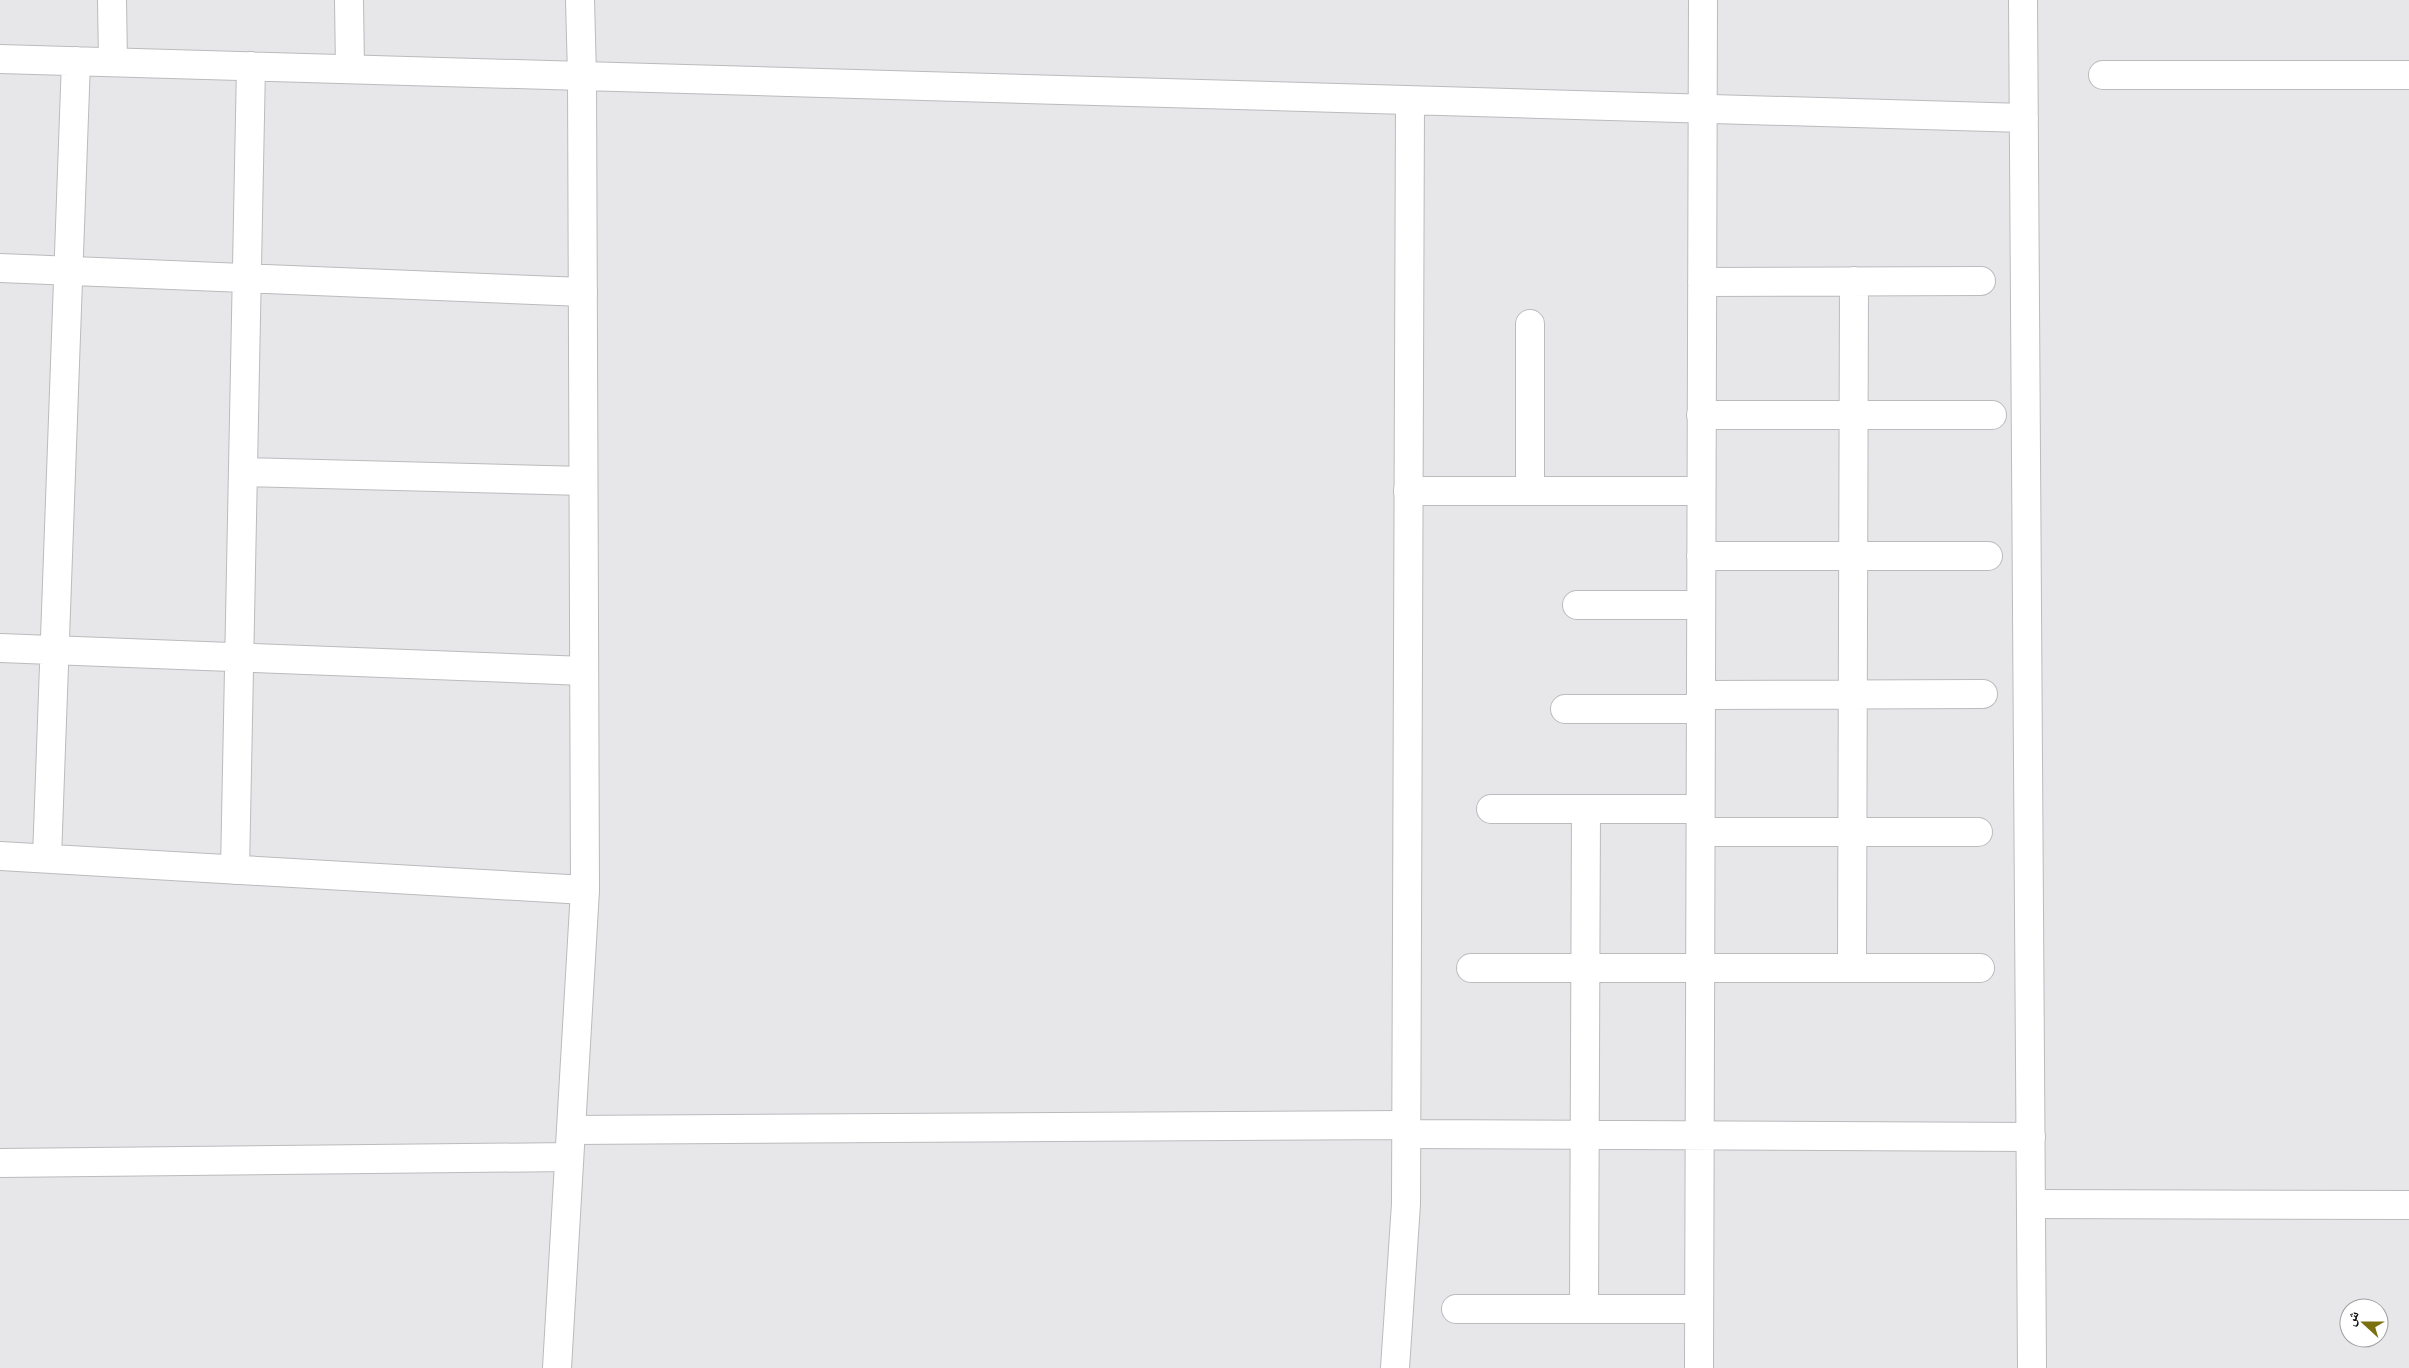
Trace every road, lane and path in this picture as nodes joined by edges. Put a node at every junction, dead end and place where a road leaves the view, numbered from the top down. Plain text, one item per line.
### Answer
1 (112, 0) edge
2 (349, 0) edge
3 (580, 0) edge
4 (1703, 0) edge
5 (2023, 0) edge
6 (0, 59) edge
7 (76, 61) junction
8 (113, 62) junction
9 (251, 66) junction
10 (350, 69) junction
11 (2103, 75) dead end
12 (2409, 75) edge
13 (582, 76) junction
14 (1410, 100) junction
15 (1702, 109) junction
16 (2024, 118) junction
17 (0, 268) edge
18 (69, 271) junction
19 (247, 278) junction
20 (1854, 281) junction
21 (1981, 281) dead end
22 (1702, 282) junction
23 (583, 292) junction
24 (1530, 324) dead end
25 (1701, 415) junction
26 (1853, 415) junction
27 (1992, 415) dead end
28 (243, 472) junction
29 (583, 481) junction
30 (1530, 490) junction
31 (1408, 491) junction
32 (1701, 491) junction
33 (1701, 556) junction
34 (1853, 556) junction
35 (1988, 556) dead end
36 (1577, 605) dead end
37 (1701, 605) junction
38 (0, 648) edge
39 (55, 650) junction
40 (239, 657) junction
41 (584, 671) junction
42 (1853, 694) junction
43 (1983, 694) dead end
44 (1701, 702) junction
45 (1565, 709) dead end
46 (1491, 809) dead end
47 (1586, 809) junction
48 (1701, 821) junction
49 (1853, 832) junction
50 (1978, 832) dead end
51 (0, 856) edge
52 (47, 858) junction
53 (235, 870) junction
54 (585, 890) junction
55 (1471, 968) dead end
56 (1585, 968) junction
57 (1700, 968) junction
58 (1852, 968) junction
59 (1980, 968) dead end
60 (571, 1130) junction
61 (1405, 1130) junction
62 (1585, 1135) junction
63 (1700, 1135) junction
64 (2031, 1137) junction
65 (569, 1157) junction
66 (0, 1163) edge
67 (2031, 1204) junction
68 (2409, 1205) edge
69 (1699, 1308) junction
70 (1456, 1309) dead end
71 (1584, 1309) junction
72 (557, 1368) edge
73 (1395, 1368) edge
74 (1699, 1368) edge
75 (2032, 1368) edge

1 - 8 street
2 - 10 street
3 - 13 street
4 - 15 street
5 - 16 street
6 - 7 street
7 - 8 street
7 - 18 street
8 - 9 street
9 - 10 street
9 - 19 street
10 - 13 street
11 - 12 street
13 - 14 street
13 - 23 street
14 - 15 street
14 - 31 street
15 - 16 street
15 - 22 street
16 - 64 street
17 - 18 street
18 - 19 street
18 - 39 street
19 - 23 street
19 - 28 street
20 - 21 street
20 - 22 street
20 - 26 street
22 - 25 street
23 - 29 street
24 - 30 street
25 - 26 street
25 - 32 street
26 - 27 street
26 - 34 street
28 - 29 street
28 - 40 street
29 - 41 street
30 - 31 street
30 - 32 street
31 - 61 street
32 - 33 street
33 - 34 street
33 - 37 street
34 - 35 street
34 - 42 street
36 - 37 street
37 - 44 street
38 - 39 street
39 - 40 street
39 - 52 street
40 - 41 street
40 - 53 street
41 - 54 street
42 - 43 street
42 - 44 street
42 - 49 street
44 - 45 street
44 - 48 street
46 - 47 street
47 - 48 street
47 - 56 street
48 - 49 street
48 - 57 street
49 - 50 street
49 - 58 street
51 - 52 street
52 - 53 street
53 - 54 street
54 - 60 street
55 - 56 street
56 - 57 street
56 - 62 street
57 - 58 street
57 - 63 street
58 - 59 street
60 - 61 street
60 - 65 street
61 - 62 street
61 - 73 street
62 - 63 street
62 - 71 street
63 - 64 street
63 - 69 street
64 - 67 street
65 - 66 street
65 - 72 street
67 - 68 street
67 - 75 street
69 - 71 street
69 - 74 street
70 - 71 street

